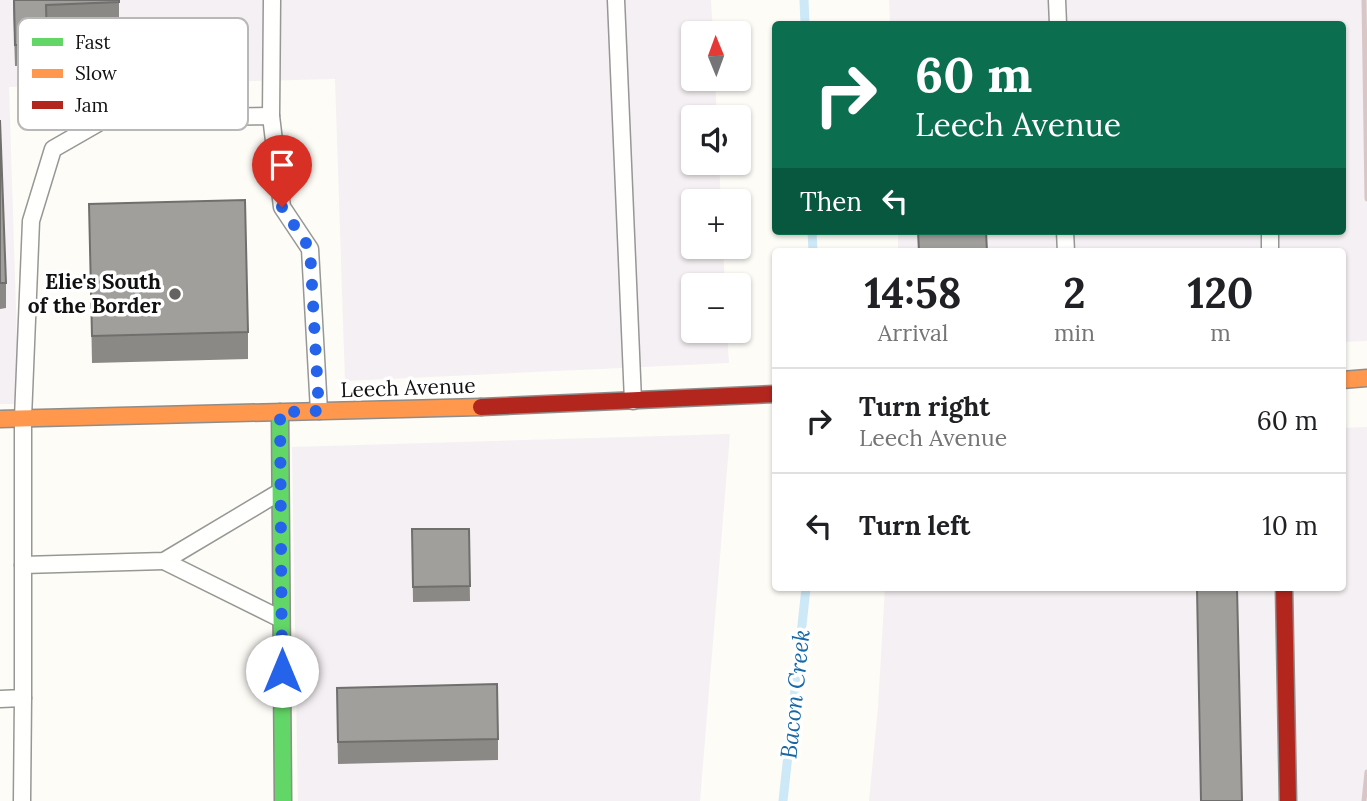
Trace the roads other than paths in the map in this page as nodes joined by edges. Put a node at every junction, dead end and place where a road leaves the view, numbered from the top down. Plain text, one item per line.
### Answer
1 (272, 0) edge
2 (616, 0) edge
3 (1058, 0) edge
4 (1058, 21) edge
5 (248, 116) edge
6 (271, 116) junction
7 (86, 130) edge
8 (1367, 378) edge
9 (1346, 380) edge
10 (772, 394) edge
11 (633, 401) junction
12 (319, 411) junction
13 (280, 412) junction
14 (23, 418) junction
15 (0, 419) edge
16 (280, 492) junction
17 (164, 561) junction
18 (23, 565) junction
19 (1284, 591) edge
20 (281, 619) junction
21 (23, 698) junction
22 (0, 699) edge
23 (22, 801) edge
24 (283, 801) edge
25 (1288, 801) edge

1 - 6 lane
2 - 11 lane
3 - 4 lane
5 - 6 lane
6 - 12 lane
7 - 14 lane
8 - 9 main road
10 - 11 main road, Leech Avenue
11 - 12 main road, Leech Avenue
12 - 13 main road, Leech Avenue
13 - 14 main road, Leech Avenue
13 - 16 main road
14 - 15 main road, Leech Avenue
14 - 18 lane
16 - 17 lane
16 - 20 main road
17 - 18 lane
17 - 20 lane
18 - 21 lane
19 - 25 main road
20 - 24 main road
21 - 22 lane
21 - 23 lane

